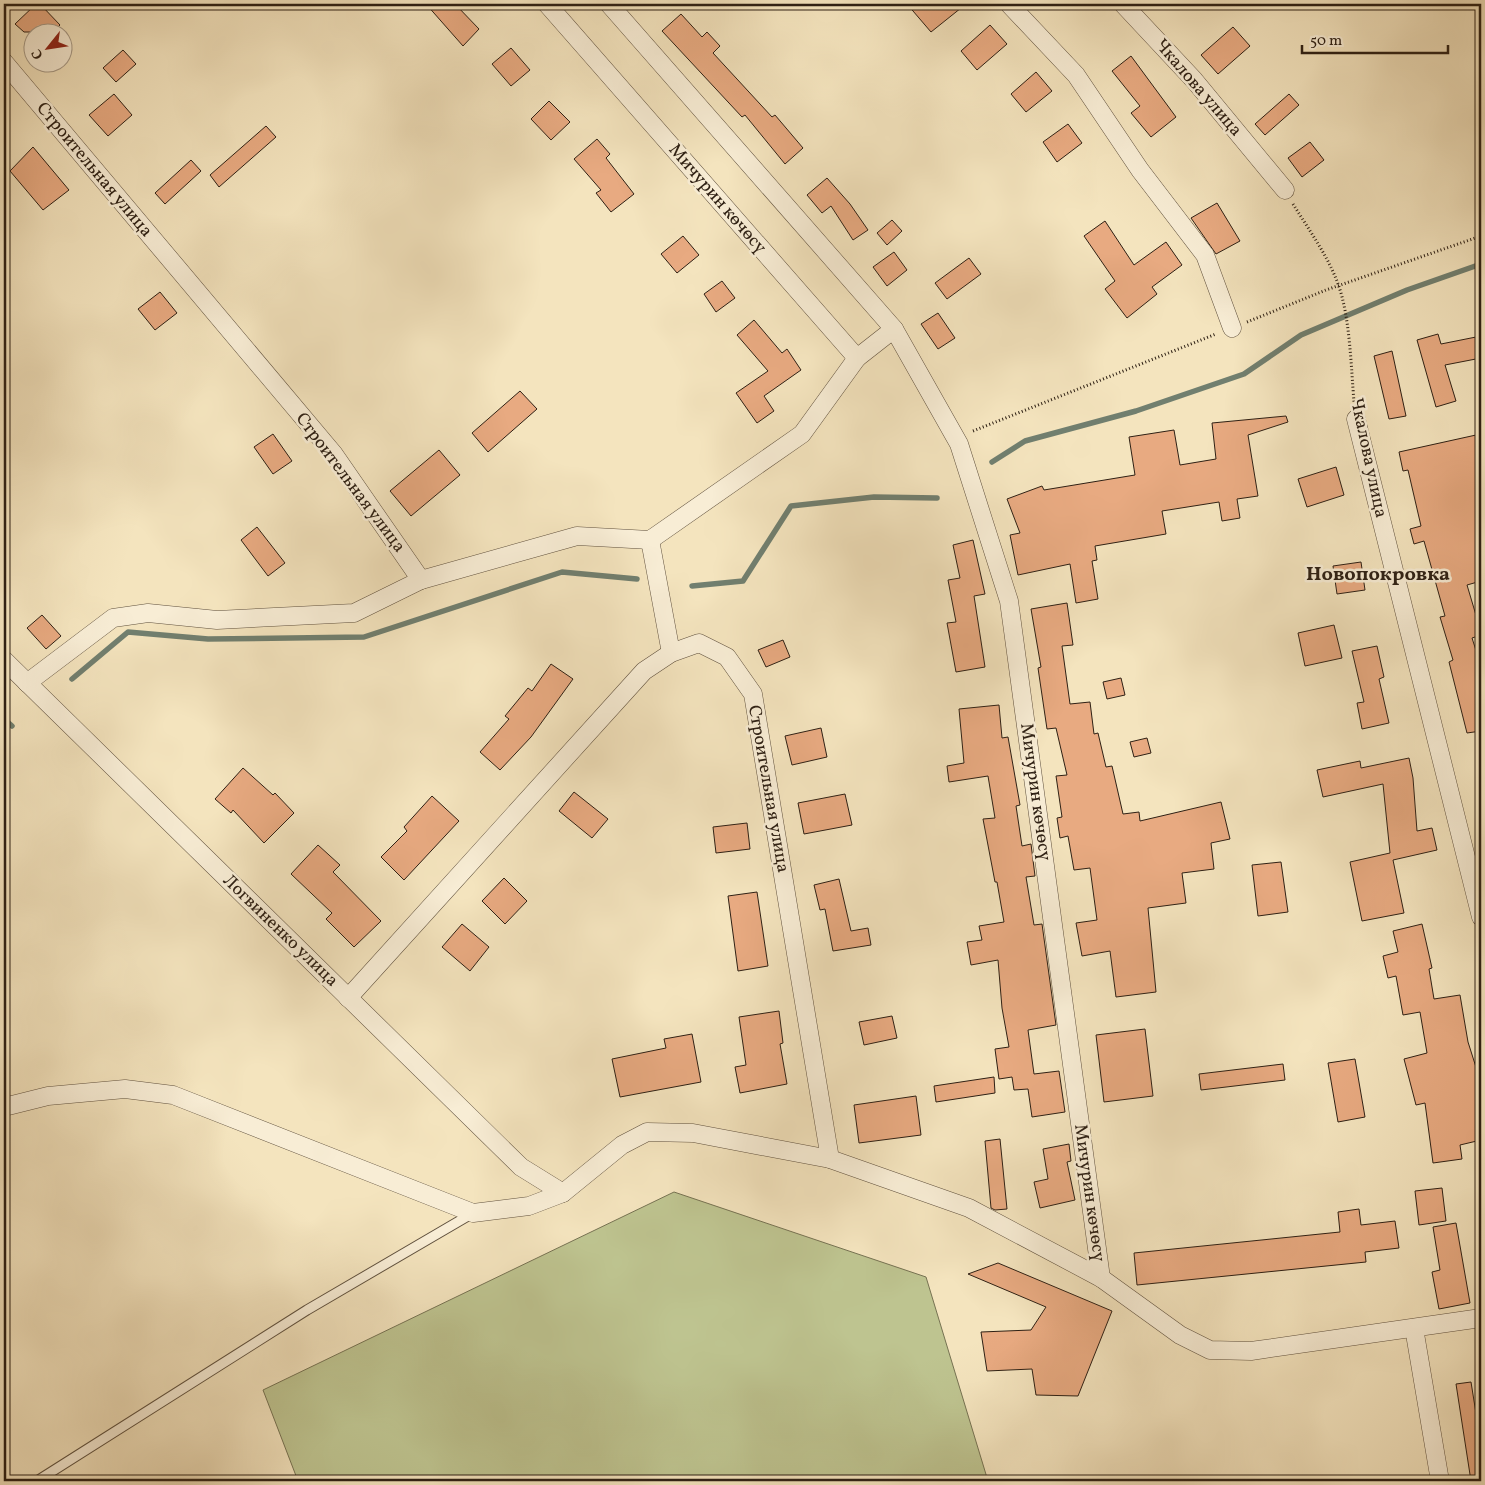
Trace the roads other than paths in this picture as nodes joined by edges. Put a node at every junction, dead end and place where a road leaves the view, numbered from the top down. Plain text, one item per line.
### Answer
1 (547, 4) edge
2 (609, 4) edge
3 (1009, 4) edge
4 (1123, 4) edge
5 (4, 62) edge
6 (1285, 190) road end
7 (1232, 328) dead end
8 (894, 329) junction
9 (857, 358) junction
10 (1356, 419) road end
11 (650, 540) junction
12 (421, 580) junction
13 (671, 653) junction
14 (4, 660) edge
15 (27, 683) junction
16 (1481, 917) edge
17 (348, 998) junction
18 (4, 1108) edge
19 (830, 1159) junction
20 (563, 1193) junction
21 (473, 1213) junction
22 (1101, 1278) junction
23 (1481, 1318) edge
24 (1414, 1328) junction
25 (37, 1481) edge
26 (1440, 1481) edge

1 - 9 street, Мичурин көчөсү
2 - 8 street, Мичурин көчөсү
3 - 7 street
4 - 6 street, Чкалова улица
5 - 12 street, Строительная улица
8 - 9 street
8 - 22 street, Мичурин көчөсү
9 - 11 street
10 - 16 street, Чкалова улица
11 - 12 street
11 - 13 street
12 - 15 street
13 - 17 street, Строительная улица
13 - 19 street, Строительная улица
14 - 15 street, Логвиненко улица
15 - 17 street, Логвиненко улица
17 - 20 street, Логвиненко улица
18 - 21 street
19 - 20 street
19 - 22 street
20 - 21 street
21 - 25 lane
22 - 24 street
23 - 24 street
24 - 26 street

